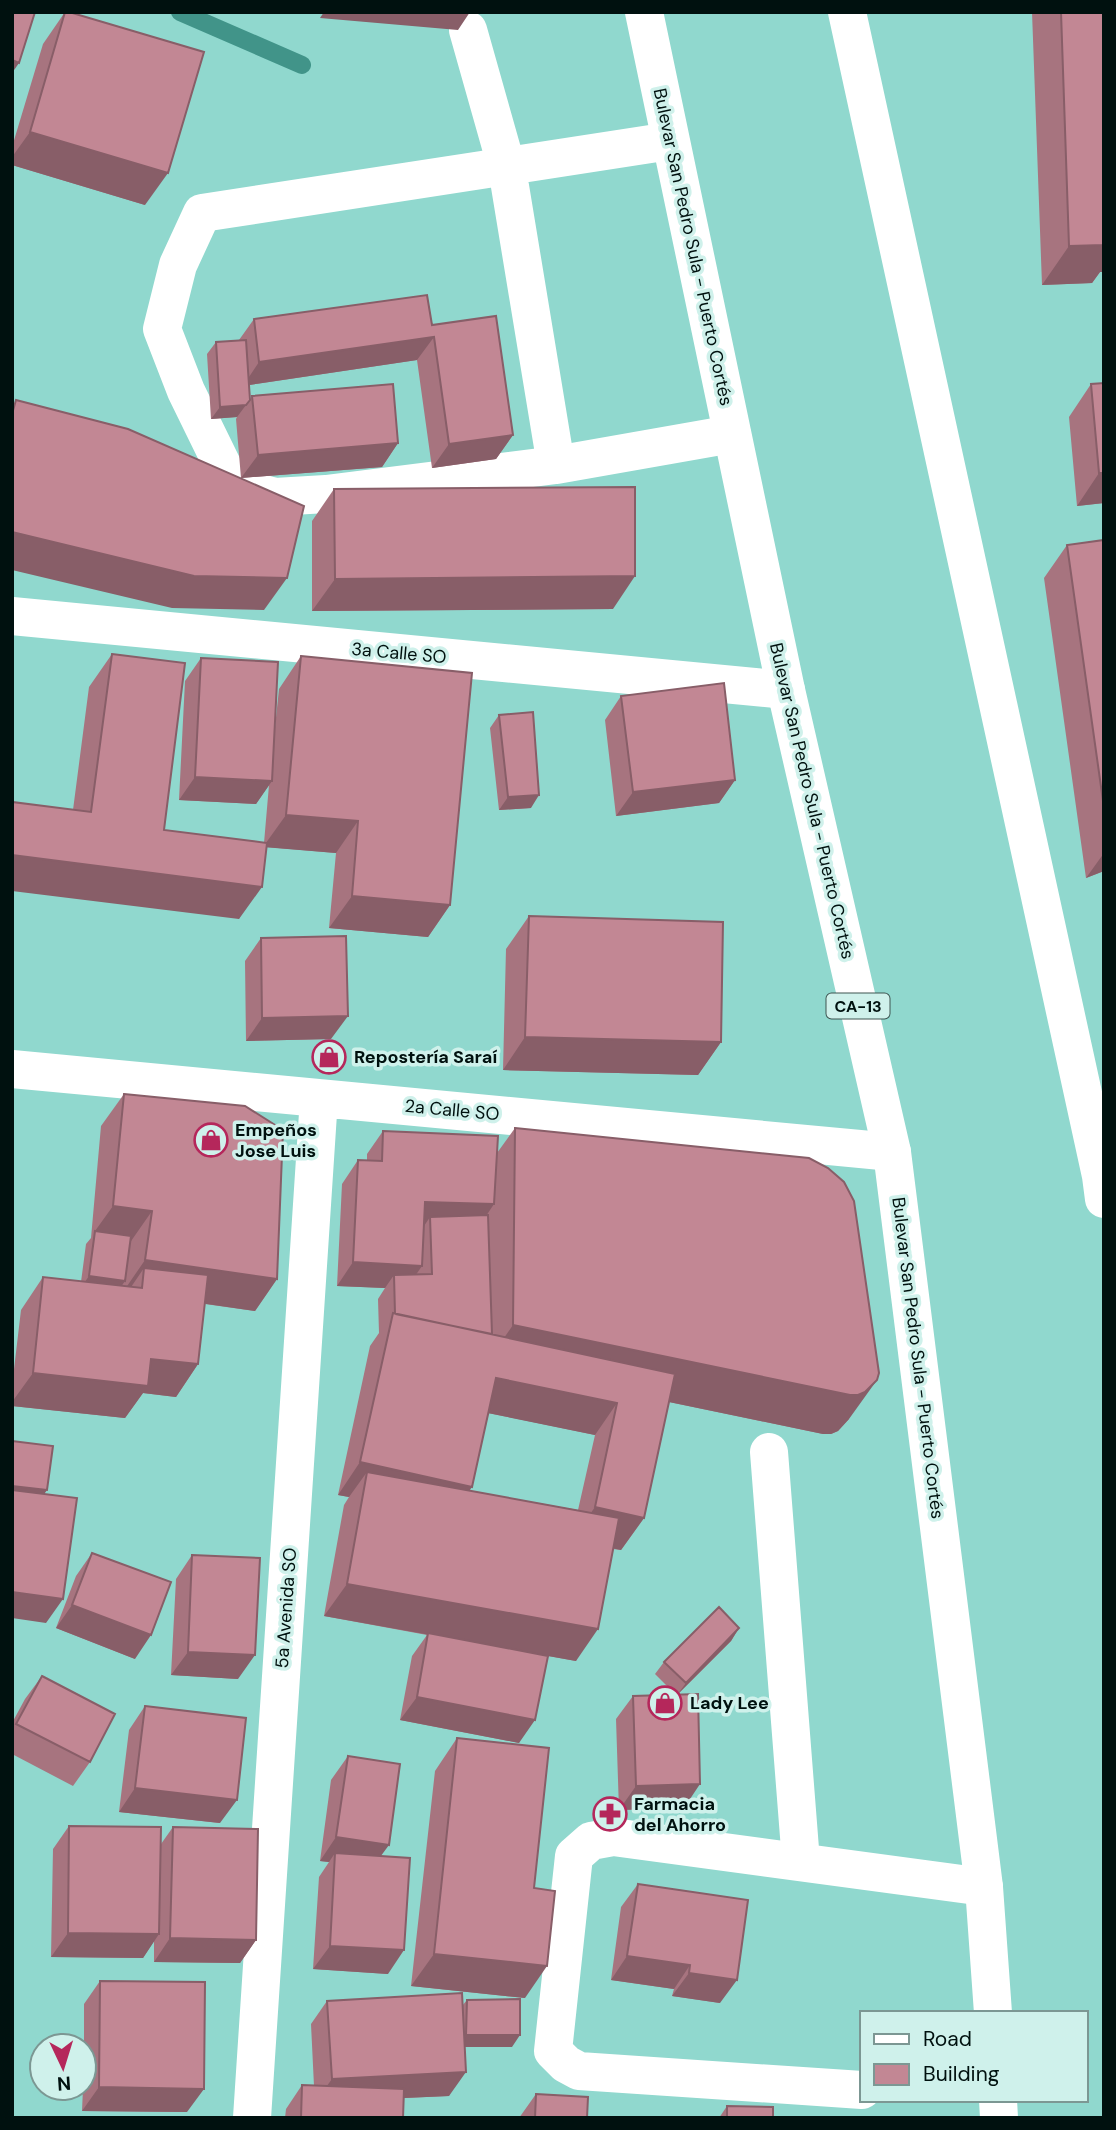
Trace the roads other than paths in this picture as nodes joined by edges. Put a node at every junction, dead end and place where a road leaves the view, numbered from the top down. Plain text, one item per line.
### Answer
1 (644, 12) edge
2 (847, 12) edge
3 (468, 30) dead end
4 (670, 141) junction
5 (507, 168) junction
6 (732, 434) junction
7 (556, 465) junction
8 (12, 616) edge
9 (786, 690) junction
10 (12, 1069) edge
11 (319, 1098) junction
12 (892, 1152) junction
13 (1104, 1199) edge
14 (769, 1452) dead end
15 (801, 1862) junction
16 (984, 1887) junction
17 (993, 2011) edge
18 (860, 2090) edge
19 (252, 2118) edge

1 - 4 main road, Bulevar San Pedro Sula - Puerto Cortés / CA-13
2 - 13 main road
3 - 5 main road
4 - 5 main road
4 - 6 main road, Bulevar San Pedro Sula - Puerto Cortés / CA-13
5 - 7 main road
5 - 7 main road
6 - 7 main road
6 - 9 main road, Bulevar San Pedro Sula - Puerto Cortés / CA-13
8 - 9 main road, 3a Calle SO
9 - 12 main road, Bulevar San Pedro Sula - Puerto Cortés / CA-13
10 - 11 main road, 2a Calle SO
11 - 12 main road, 2a Calle SO
11 - 19 main road, 5a Avenida SO
12 - 16 main road, Bulevar San Pedro Sula - Puerto Cortés / CA-13
14 - 15 main road
15 - 16 main road
15 - 18 main road
16 - 17 main road, Bulevar San Pedro Sula - Puerto Cortés / CA-13

